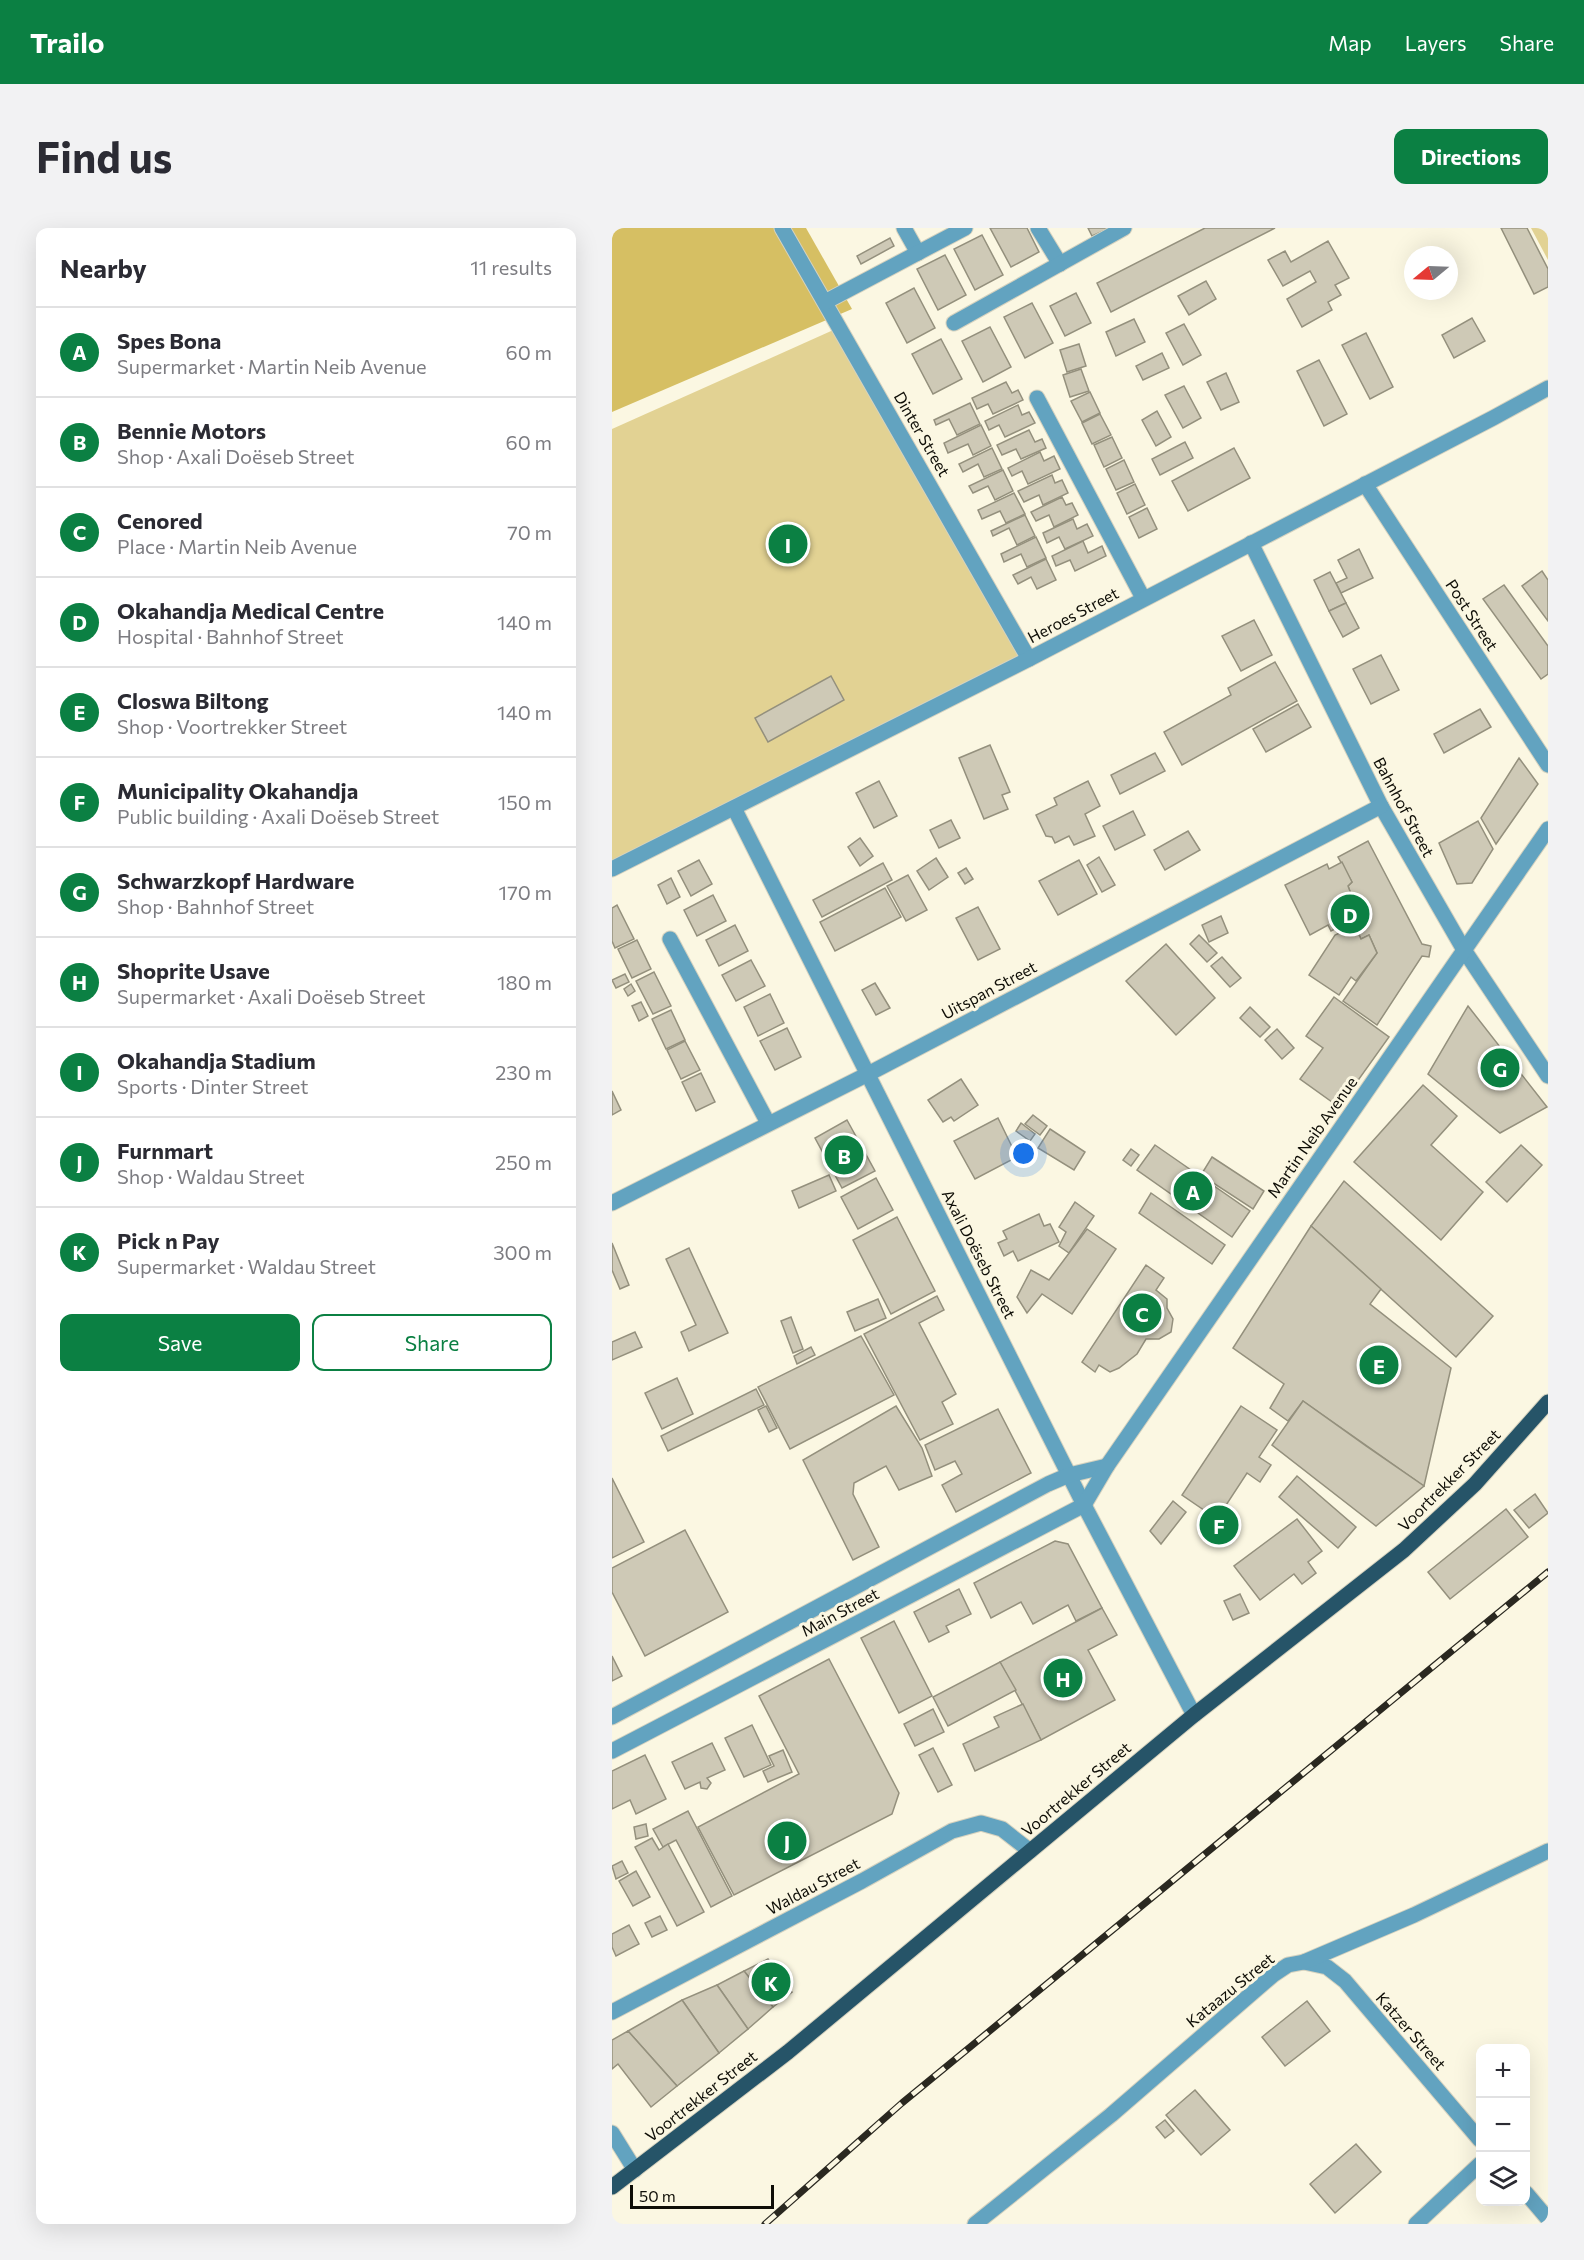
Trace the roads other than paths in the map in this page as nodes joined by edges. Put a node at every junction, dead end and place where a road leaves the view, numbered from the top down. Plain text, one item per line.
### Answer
1 (782, 228) edge
2 (904, 228) edge
3 (964, 228) edge
4 (1038, 228) edge
5 (1124, 228) edge
6 (918, 253) junction
7 (1059, 264) junction
8 (825, 302) junction
9 (954, 322) dead end
10 (1548, 388) edge
11 (1037, 398) dead end
12 (1365, 484) junction
13 (1251, 543) junction
14 (1143, 598) junction
15 (1029, 659) junction
16 (1548, 765) edge
17 (1381, 806) junction
18 (734, 808) junction
19 (1548, 829) edge
20 (612, 869) edge
21 (670, 939) dead end
22 (1464, 950) junction
23 (868, 1074) junction
24 (1548, 1076) edge
25 (768, 1123) junction
26 (612, 1203) edge
27 (1548, 1402) edge
28 (1107, 1466) junction
29 (1069, 1475) junction
30 (1084, 1505) junction
31 (1194, 1715) junction
32 (612, 1717) edge
33 (612, 1750) edge
34 (1030, 1851) junction
35 (1548, 1851) edge
36 (1304, 1962) junction
37 (612, 2012) edge
38 (612, 2133) edge
39 (1476, 2135) edge
40 (1476, 2168) edge
41 (635, 2170) junction
42 (612, 2187) edge
43 (1530, 2198) edge
44 (1548, 2219) edge
45 (975, 2224) edge
46 (1416, 2224) edge

1 - 8 street, Dinter Street
2 - 6 street
3 - 6 street
4 - 7 street
5 - 7 street
6 - 8 street
7 - 9 street
8 - 15 street, Dinter Street
10 - 12 street, Heroes Street
11 - 14 street
12 - 13 street, Heroes Street
12 - 16 street, Post Street
13 - 14 street, Heroes Street
13 - 17 street, Bahnhof Street
14 - 15 street, Heroes Street
15 - 18 street, Heroes Street
17 - 22 street, Bahnhof Street
17 - 23 street, Uitspan Street
18 - 20 street, Heroes Street
18 - 23 street, Axali Doëseb Street
19 - 22 street, Martin Neib Avenue
21 - 25 street
22 - 24 street, Bahnhof Street
22 - 28 street, Martin Neib Avenue
23 - 25 street, Uitspan Street
23 - 29 street, Axali Doëseb Street
25 - 26 street, Uitspan Street
27 - 31 main road, Voortrekker Street
28 - 29 street
28 - 30 street, Martin Neib Avenue
29 - 30 street, Axali Doëseb Street
29 - 32 street, Main Street
30 - 31 street, Axali Doëseb Street
30 - 33 street, Main Street
31 - 34 main road, Voortrekker Street
34 - 37 street, Waldau Street
34 - 41 main road, Voortrekker Street
35 - 36 street, Kataazu Street
36 - 39 street, Katzer Street
36 - 45 street, Kataazu Street
38 - 41 street
40 - 46 street
41 - 42 main road, Voortrekker Street
43 - 44 street

